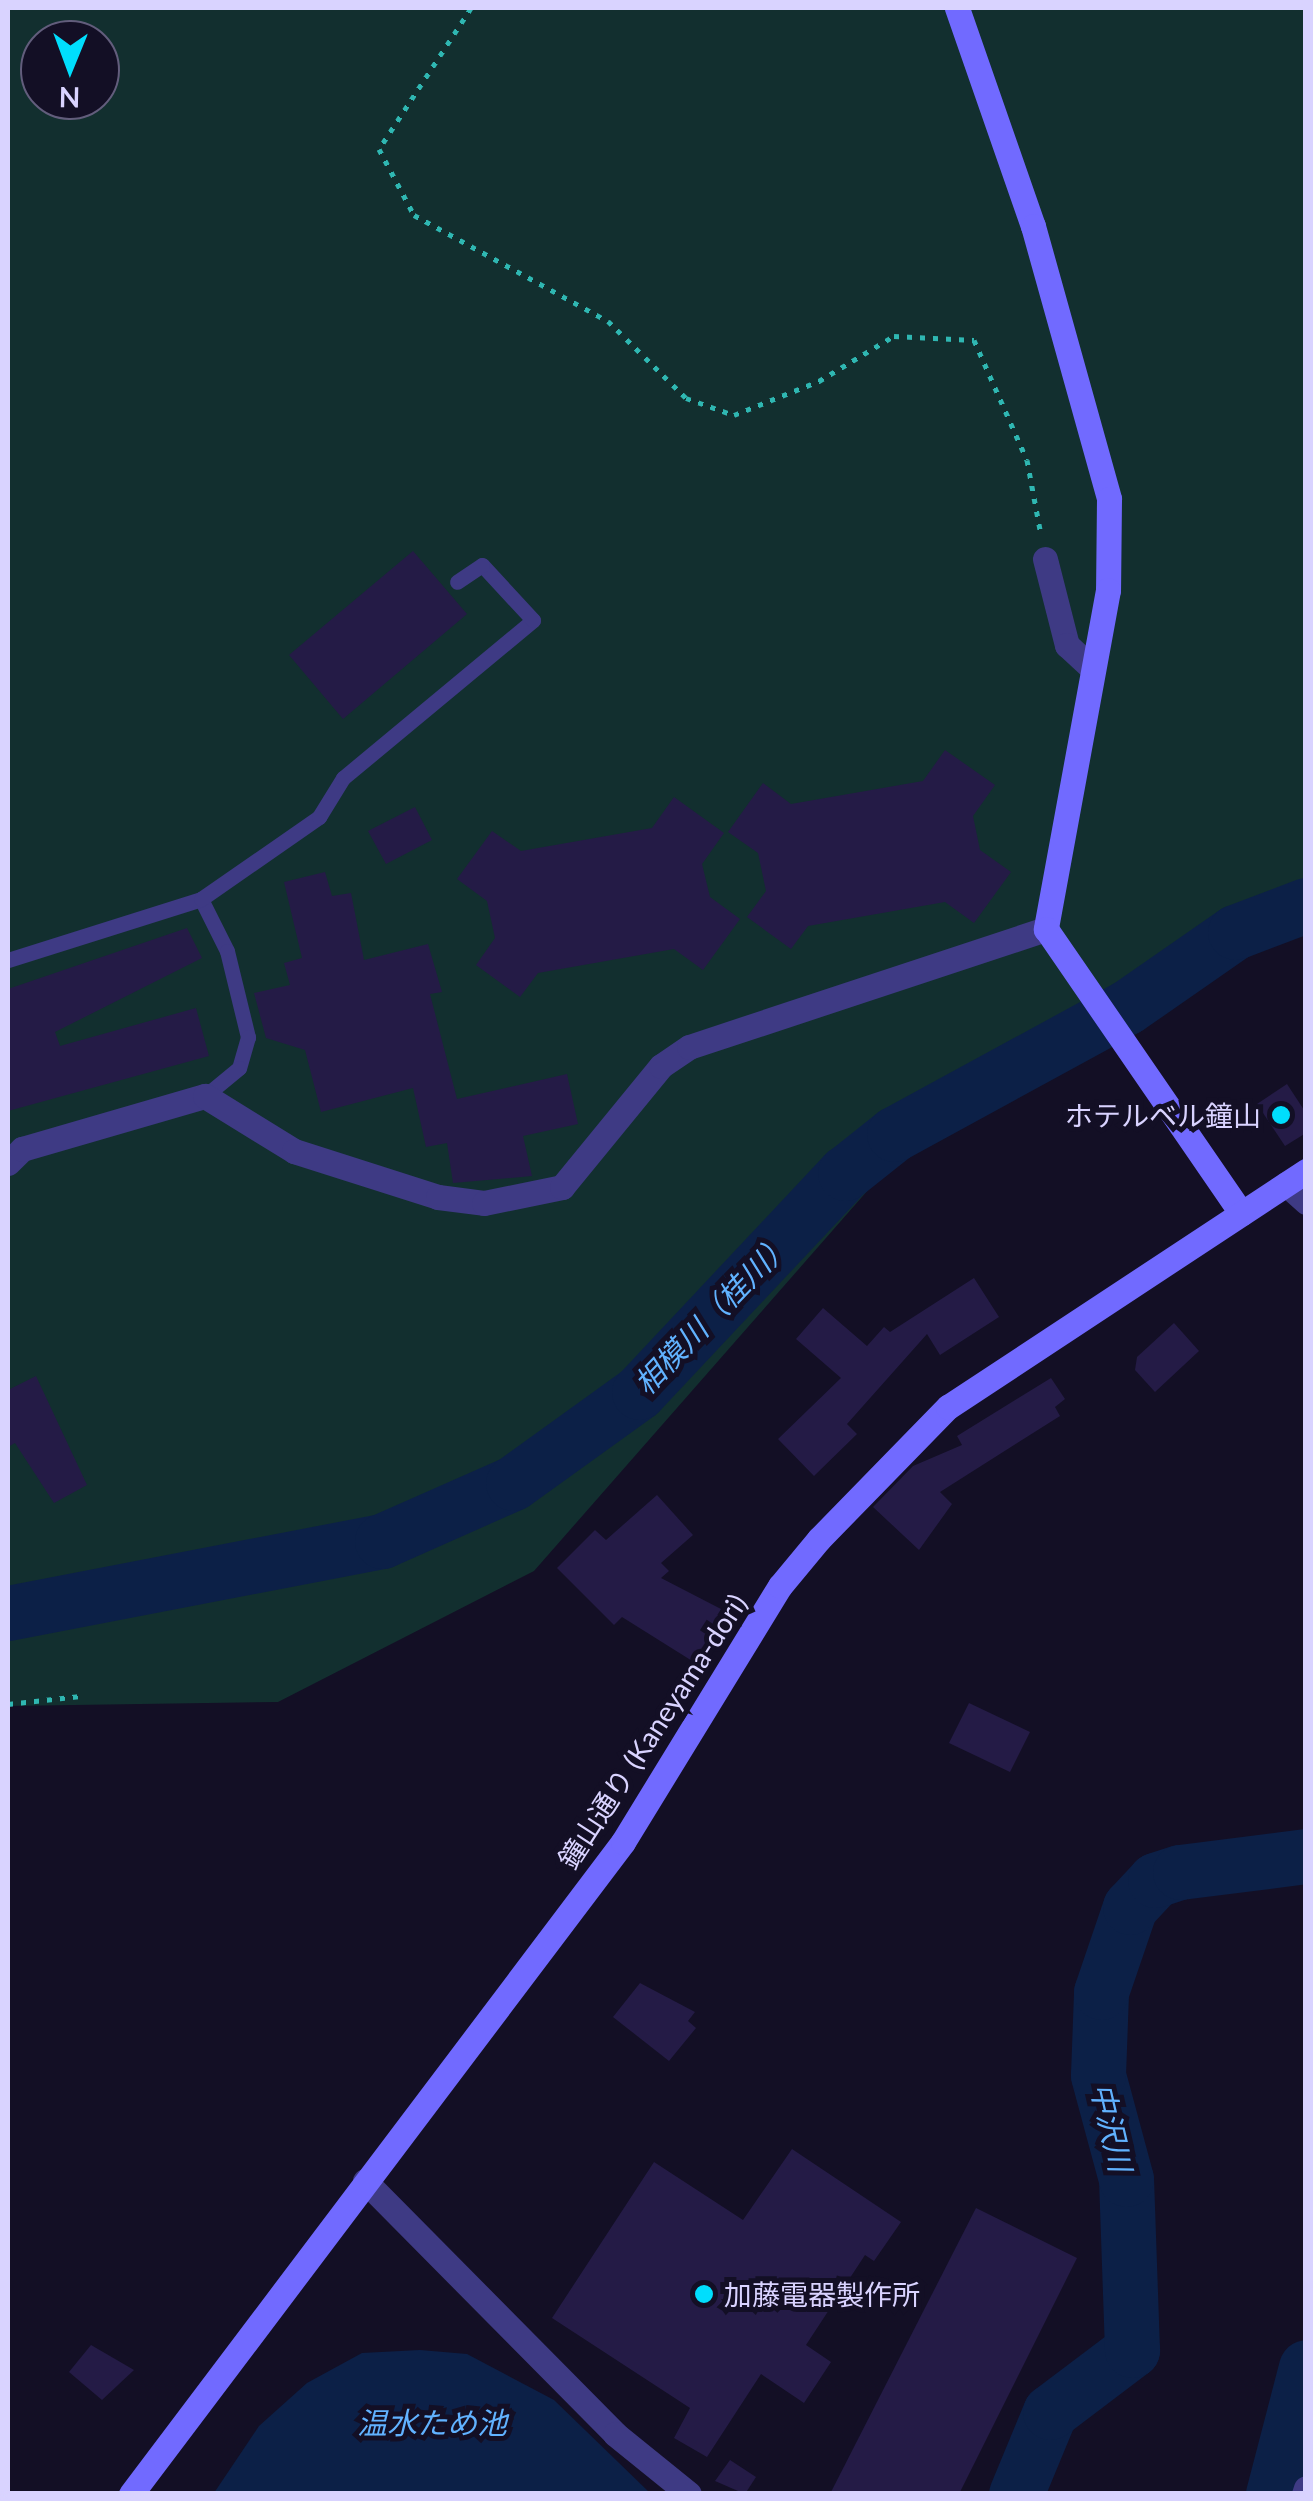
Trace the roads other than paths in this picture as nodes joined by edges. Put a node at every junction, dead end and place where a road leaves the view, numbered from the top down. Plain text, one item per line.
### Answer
1 (957, 8) edge
2 (1045, 559) road end
3 (457, 582) dead end
4 (1092, 668) junction
5 (201, 899) junction
6 (1046, 929) junction
7 (8, 960) edge
8 (205, 1096) junction
9 (8, 1163) edge
10 (1296, 1178) edge
11 (1306, 1202) edge
12 (1241, 1213) junction
13 (365, 2180) junction
14 (131, 2494) edge
15 (689, 2494) edge

1 - 4 street
2 - 4 street
3 - 5 lane
4 - 6 street
5 - 7 lane
5 - 8 lane
6 - 8 street
6 - 12 street
8 - 9 street
10 - 11 street
10 - 12 street, 鐘山通り (Kaneyama-dori)
12 - 13 street, 鐘山通り (Kaneyama-dori)
13 - 14 street, 鐘山通り (Kaneyama-dori)
13 - 15 street

